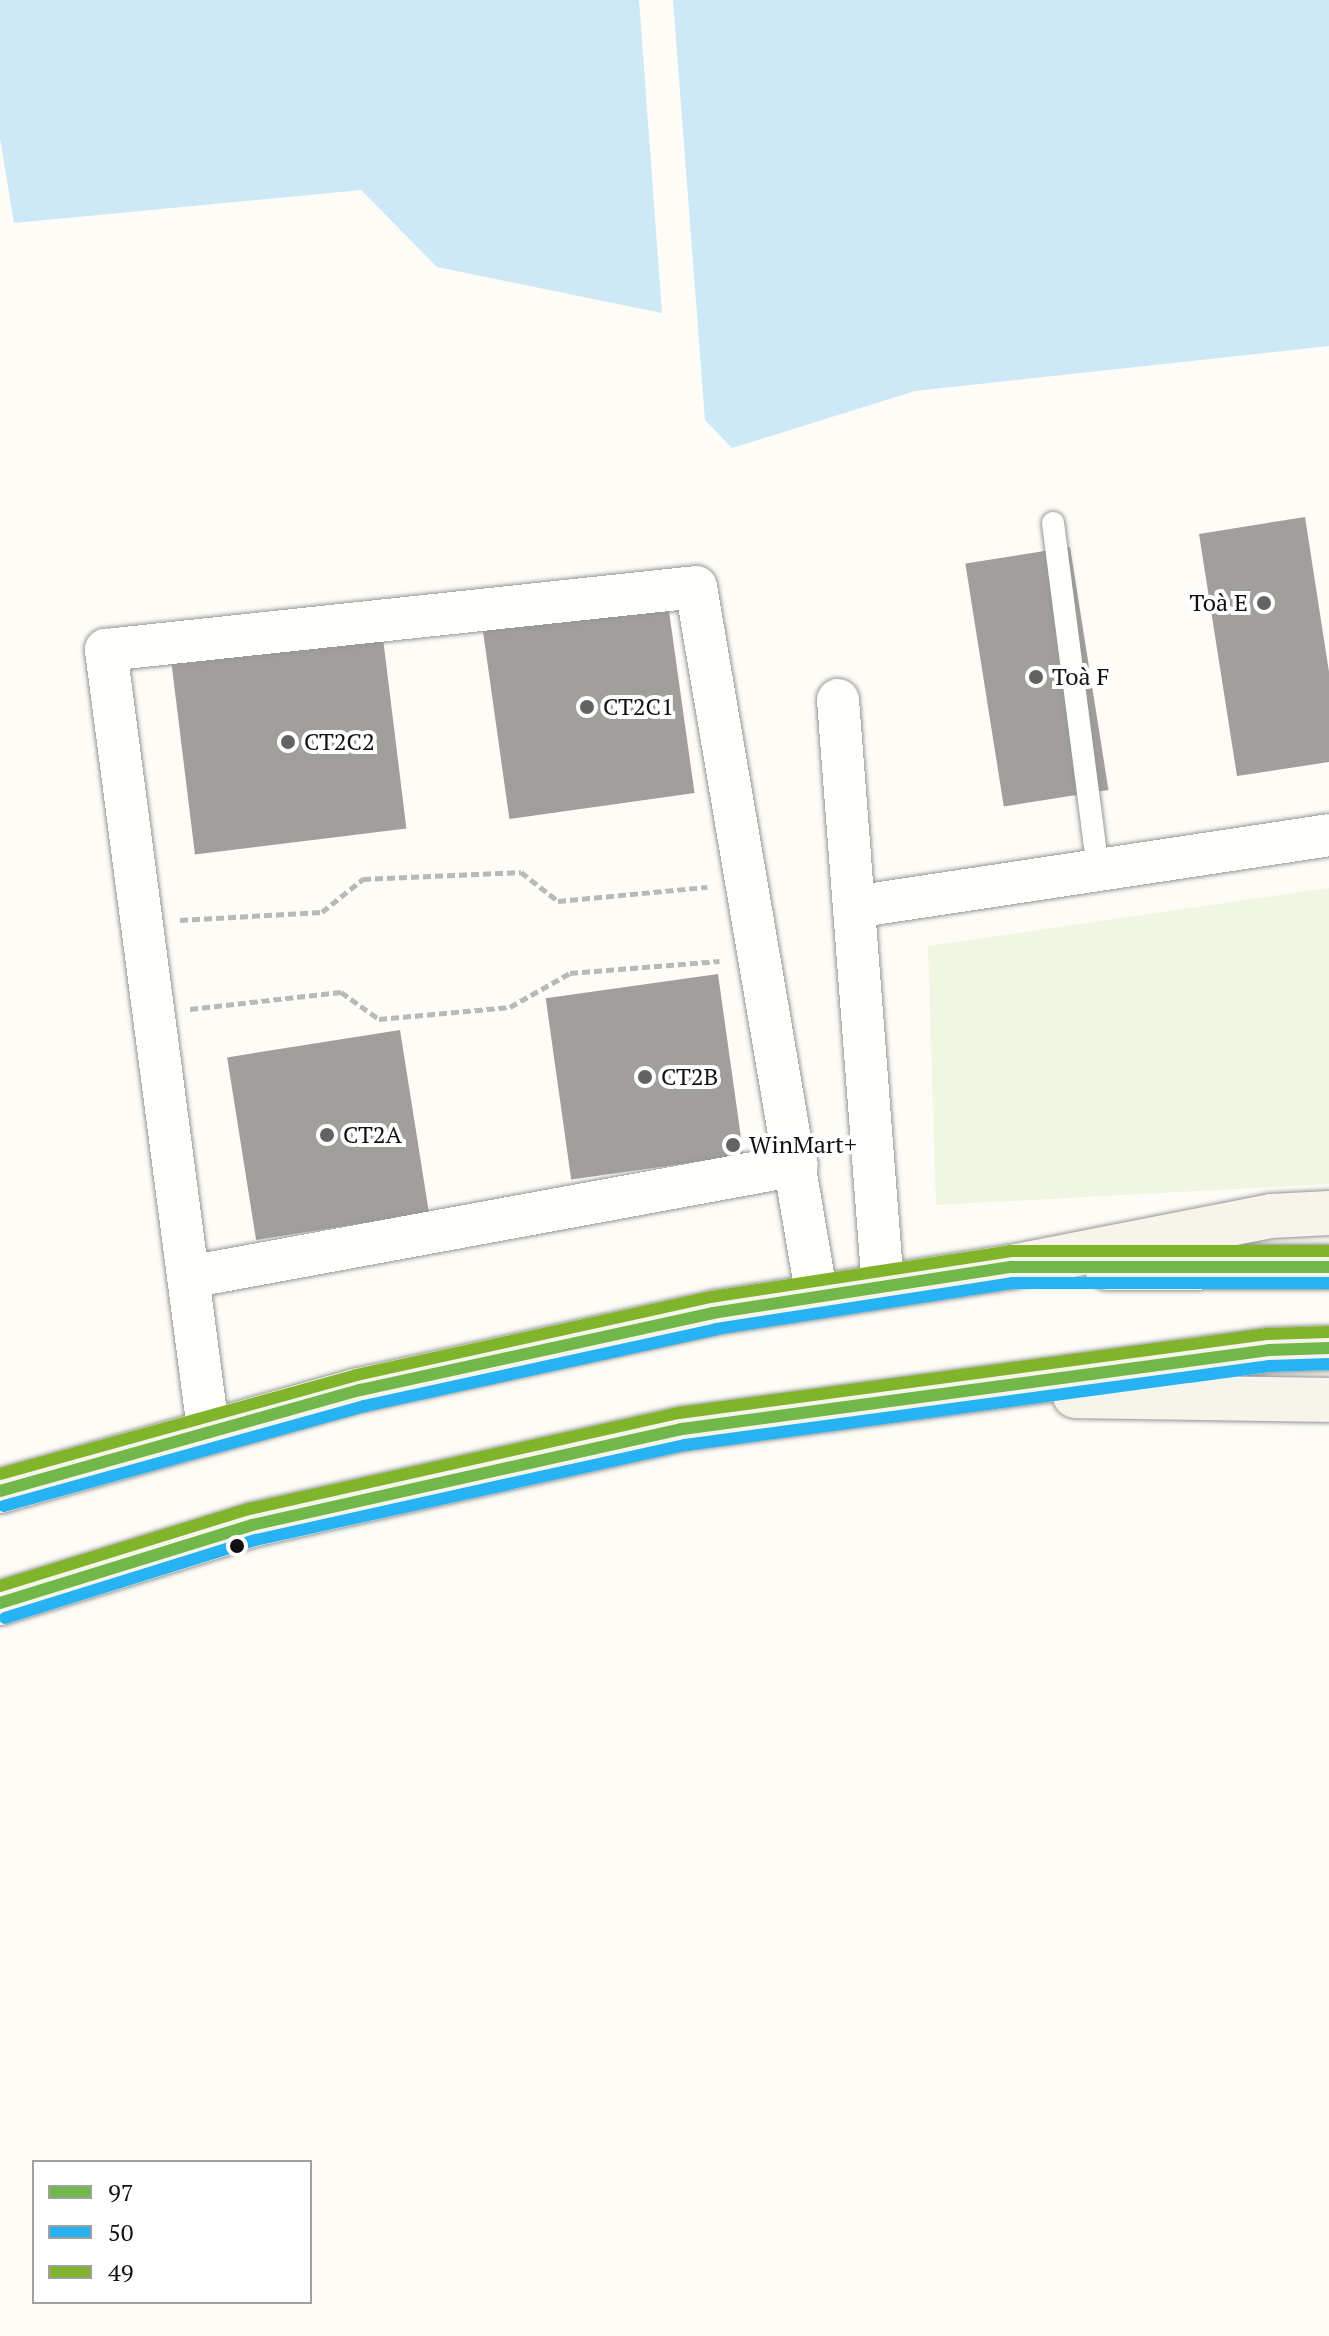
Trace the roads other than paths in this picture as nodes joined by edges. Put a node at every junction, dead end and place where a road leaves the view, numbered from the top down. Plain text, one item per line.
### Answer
1 (1053, 523) dead end
2 (838, 700) dead end
3 (1329, 835) edge
4 (1098, 870) junction
5 (854, 907) junction
6 (797, 1165) junction
7 (1329, 1213) edge
8 (1011, 1267) junction
9 (1329, 1267) edge
10 (189, 1277) junction
11 (883, 1287) junction
12 (817, 1298) junction
13 (1329, 1348) edge
14 (941, 1392) junction
15 (1329, 1400) edge
16 (208, 1429) junction
17 (0, 1491) edge
18 (0, 1603) edge

1 - 4 lane
2 - 5 street
3 - 4 street
4 - 5 street
5 - 11 street
6 - 10 street
6 - 10 street
6 - 12 street
7 - 8 main road
8 - 9 main road
8 - 11 main road
10 - 16 street
11 - 12 main road
12 - 16 main road
13 - 14 main road
14 - 15 main road
14 - 18 main road
16 - 17 main road

